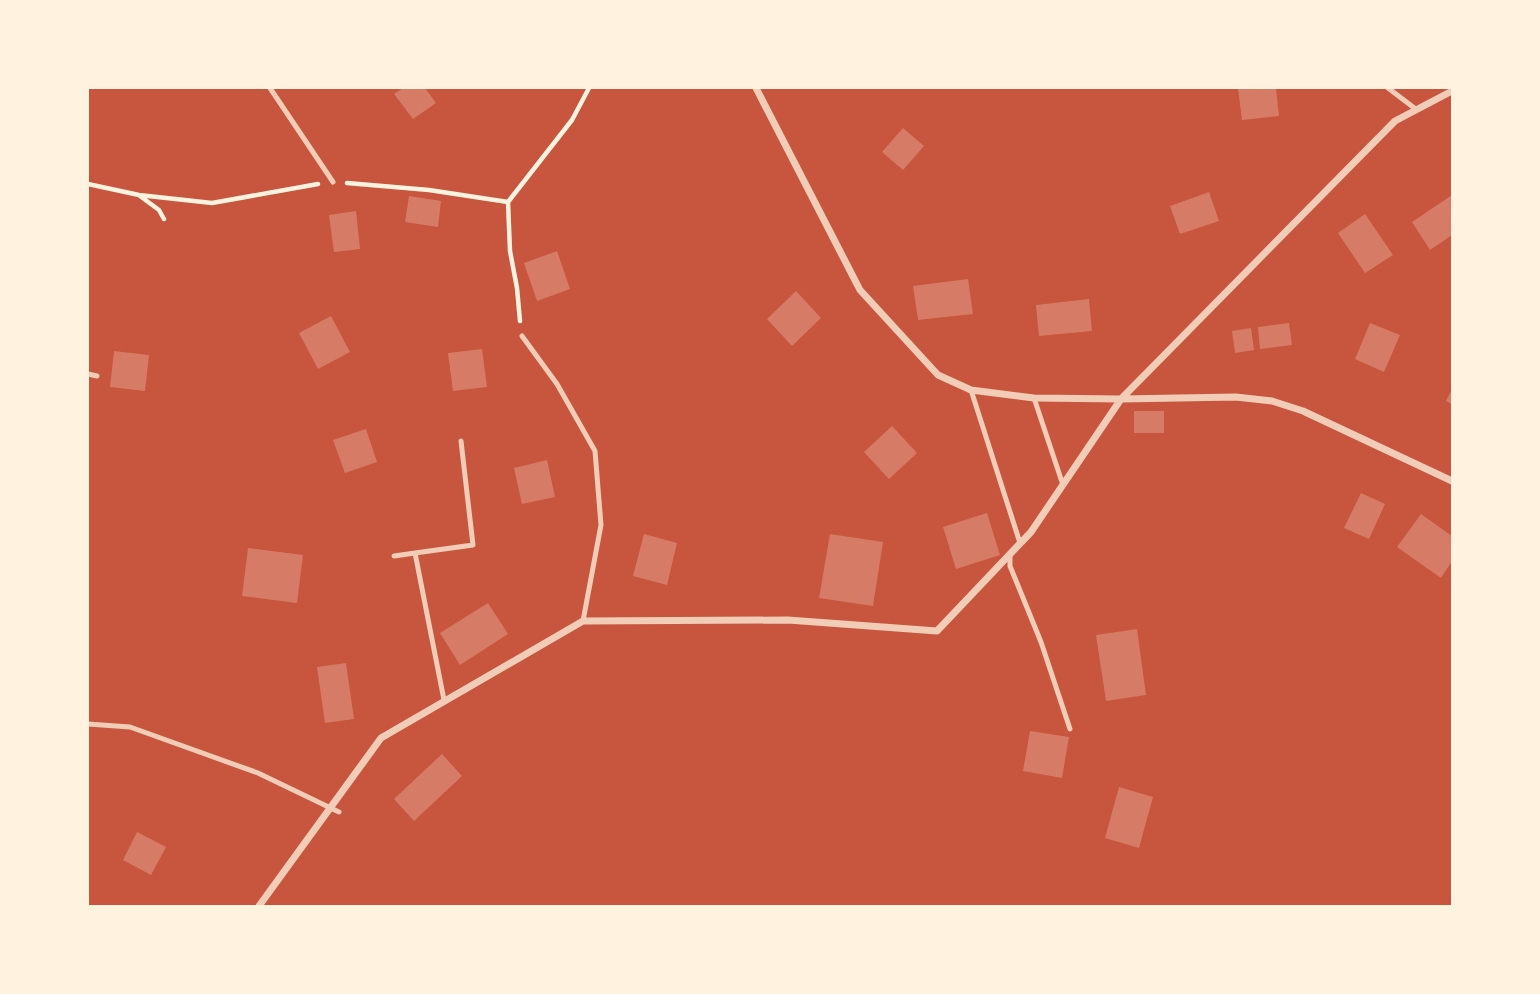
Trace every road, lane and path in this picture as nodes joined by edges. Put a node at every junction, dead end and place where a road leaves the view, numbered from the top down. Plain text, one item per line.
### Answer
1 (270, 88) edge
2 (589, 88) edge
3 (756, 88) edge
4 (1388, 88) edge
5 (1452, 91) edge
6 (1417, 110) junction
7 (333, 182) junction
8 (88, 184) edge
9 (139, 195) junction
10 (508, 202) junction
11 (164, 219) dead end
12 (522, 336) joint
13 (88, 374) edge
14 (97, 376) dead end
15 (971, 390) junction
16 (1034, 398) junction
17 (1121, 399) junction
18 (461, 441) dead end
19 (1452, 481) edge
20 (1063, 485) junction
21 (1020, 543) junction
22 (415, 553) junction
23 (1010, 554) junction
24 (394, 556) dead end
25 (583, 621) junction
26 (444, 700) junction
27 (88, 724) edge
28 (1070, 729) dead end
29 (330, 808) junction
30 (339, 811) dead end
31 (259, 906) edge

1 - 7 lane
2 - 10 path
3 - 15 street
4 - 6 lane
5 - 6 street
6 - 17 street
7 - 9 path
7 - 10 path
8 - 9 path
9 - 11 path
10 - 12 path
12 - 25 lane
13 - 14 lane
15 - 16 street
15 - 21 lane
16 - 17 street
16 - 20 lane
17 - 19 street
17 - 20 street
18 - 22 lane
20 - 21 street
21 - 23 street
22 - 24 lane
22 - 26 lane
23 - 25 street
23 - 28 lane
25 - 26 street
26 - 29 street
27 - 29 lane
29 - 30 lane
29 - 31 street

